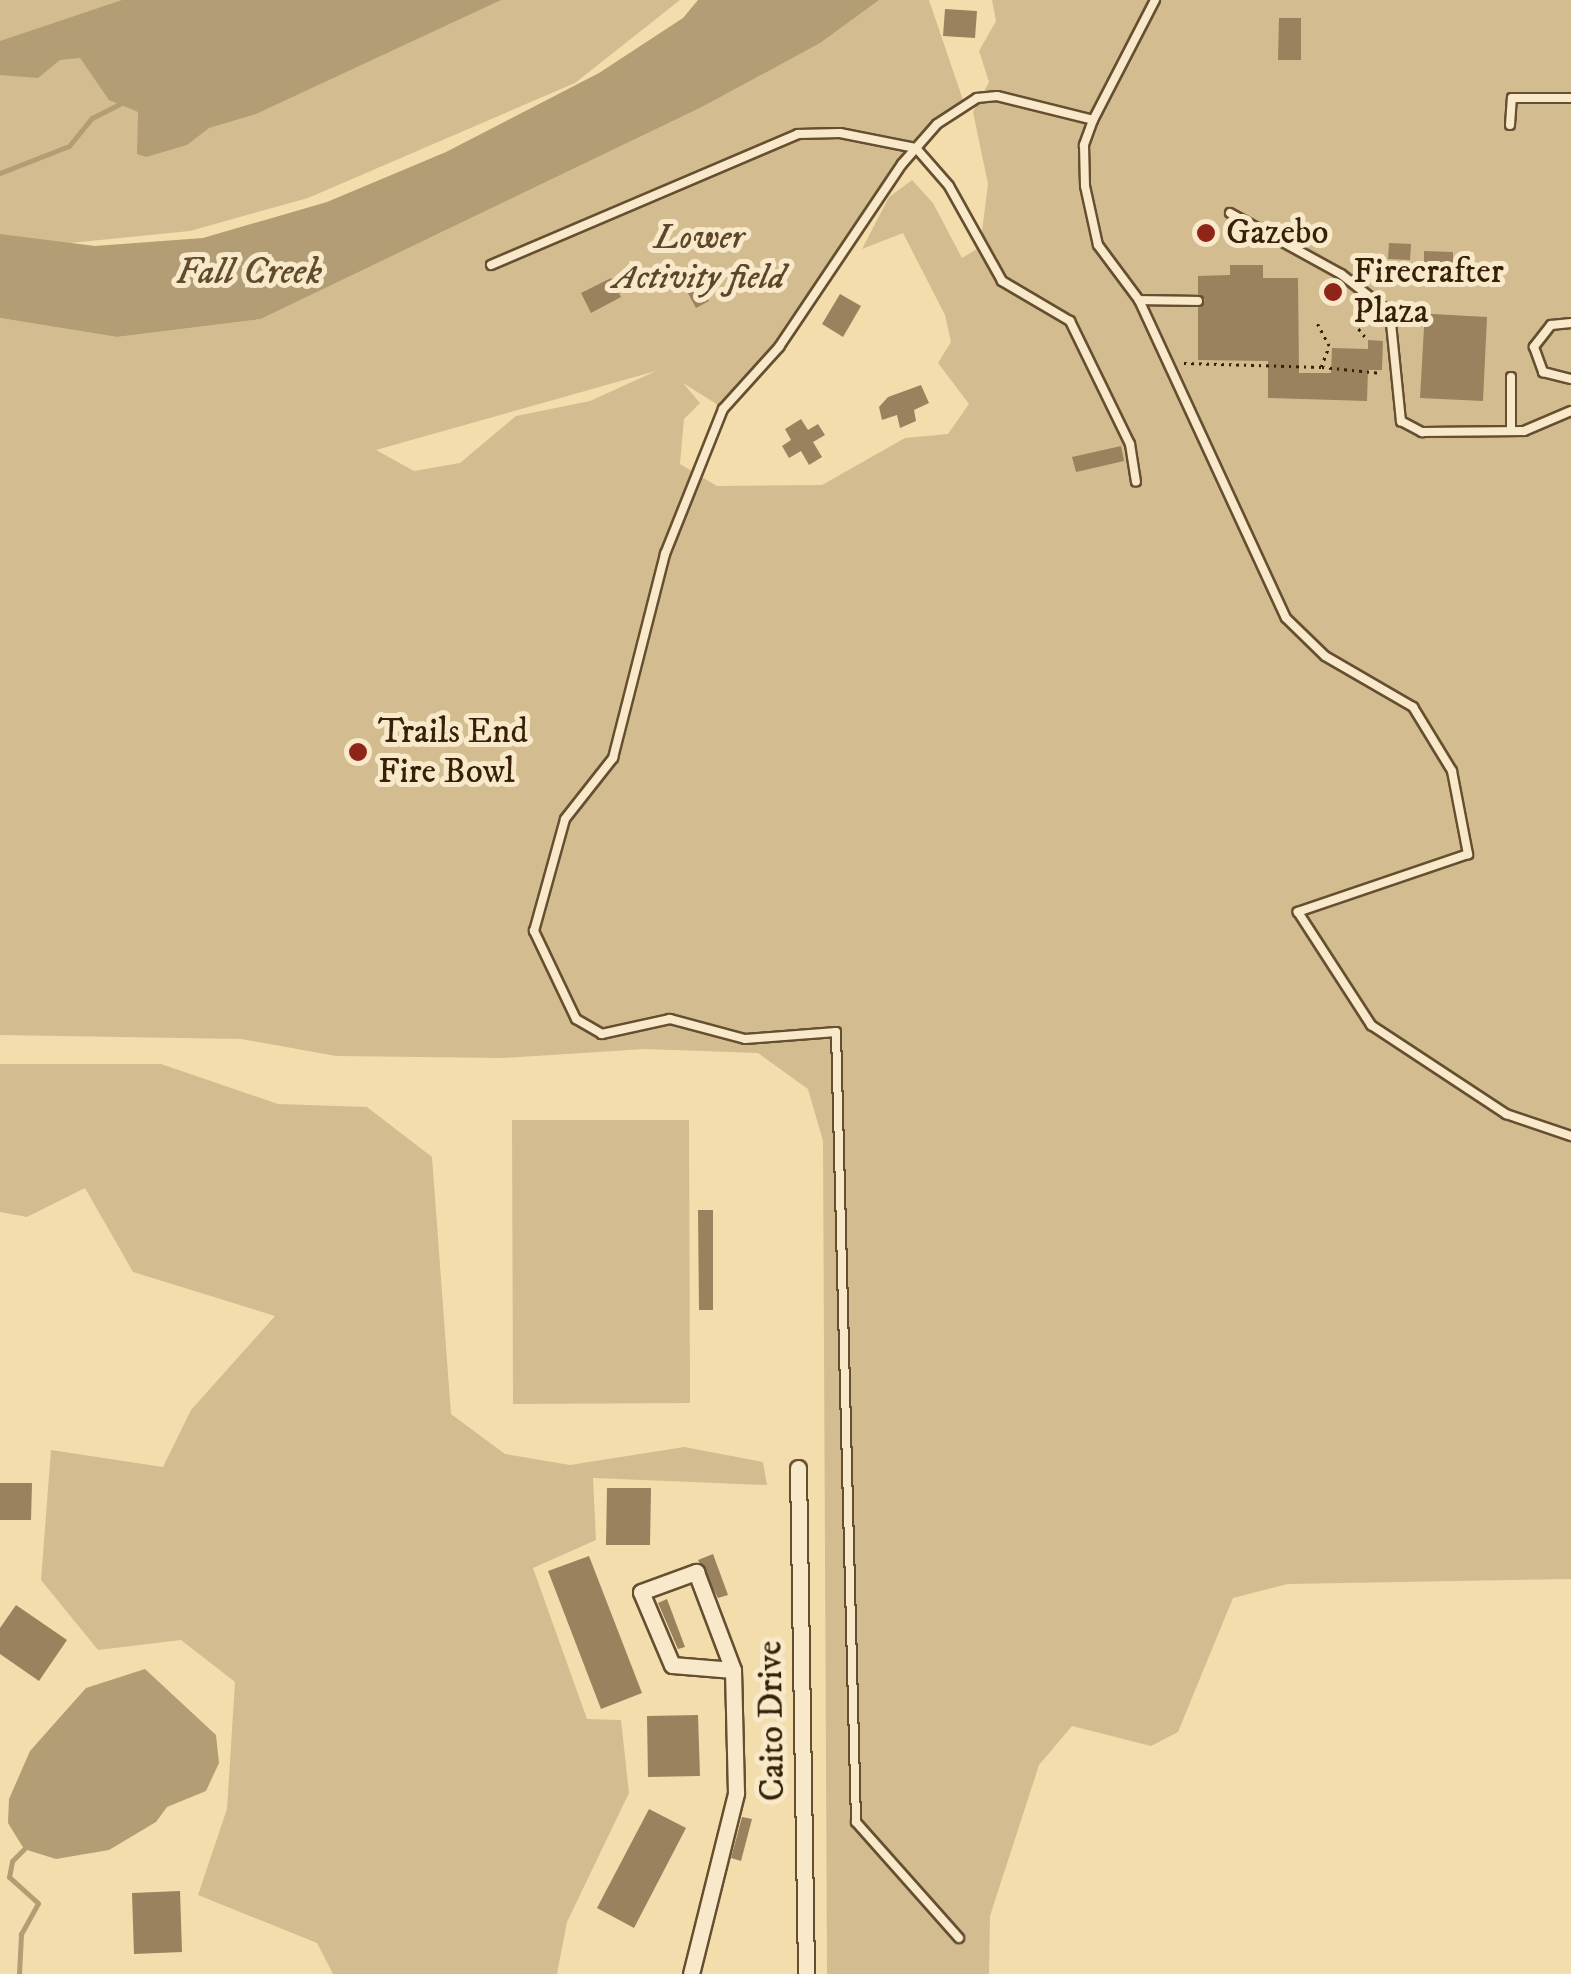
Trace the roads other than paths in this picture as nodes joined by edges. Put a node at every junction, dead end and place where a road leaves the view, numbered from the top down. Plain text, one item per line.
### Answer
1 (1155, 0) edge
2 (1571, 98) edge
3 (1094, 120) junction
4 (1510, 125) dead end
5 (916, 148) junction
6 (1230, 213) dead end
7 (492, 265) dead end
8 (1139, 300) junction
9 (1198, 301) dead end
10 (1571, 324) edge
11 (1511, 377) dead end
12 (1571, 379) edge
13 (1571, 411) edge
14 (1511, 432) junction
15 (1136, 482) dead end
16 (1571, 1136) edge
17 (798, 1468) dead end
18 (733, 1670) junction
19 (959, 1938) dead end
20 (691, 1974) edge
21 (806, 1974) edge

1 - 3 lane
2 - 4 lane
3 - 5 lane
3 - 8 lane
5 - 7 lane
5 - 15 lane
5 - 19 lane
6 - 14 lane
8 - 9 lane
8 - 16 lane
10 - 12 lane
11 - 14 lane
13 - 14 lane
17 - 21 street, Caito Drive
18 - 18 street
18 - 20 street

